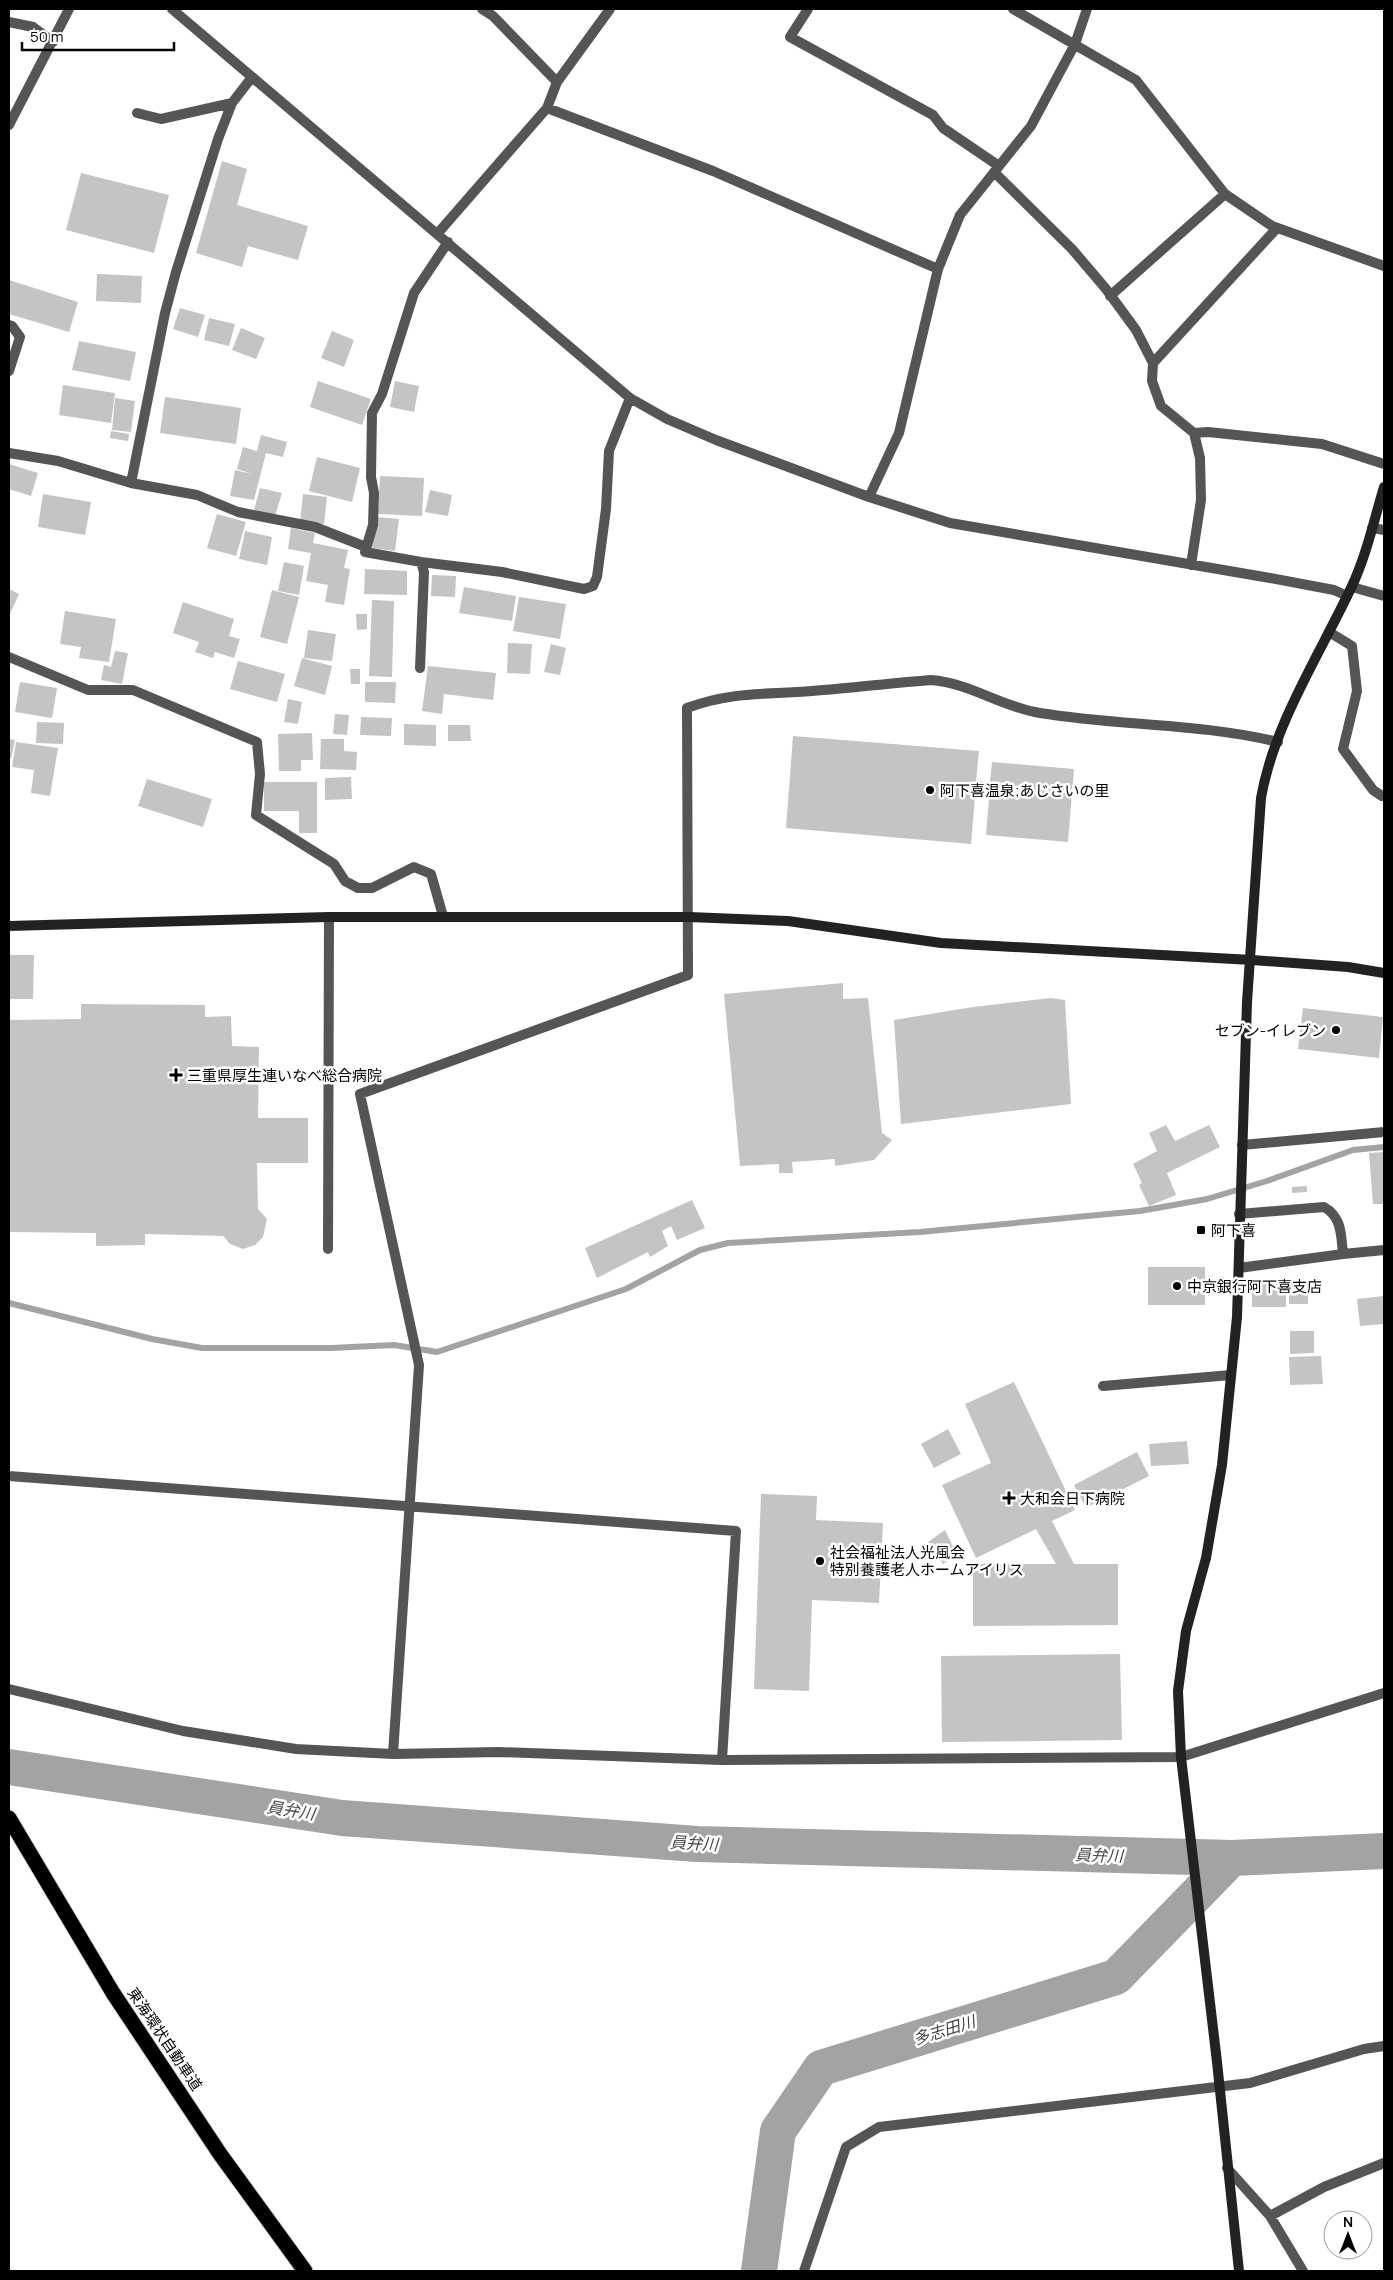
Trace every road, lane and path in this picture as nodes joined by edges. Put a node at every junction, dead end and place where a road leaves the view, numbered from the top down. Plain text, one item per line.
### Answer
1 (69, 9) edge
2 (172, 9) edge
3 (482, 9) edge
4 (610, 9) edge
5 (808, 9) edge
6 (1013, 9) edge
7 (1088, 9) edge
8 (9, 22) edge
9 (54, 42) junction
10 (1075, 44) junction
11 (252, 77) junction
12 (558, 82) junction
13 (232, 103) junction
14 (547, 108) junction
15 (137, 113) dead end
16 (9, 125) edge
17 (997, 169) junction
18 (1225, 194) junction
19 (1277, 228) junction
20 (438, 233) junction
21 (448, 242) junction
22 (1384, 266) edge
23 (938, 269) junction
24 (1110, 296) junction
25 (9, 325) edge
26 (1153, 362) junction
27 (9, 371) edge
28 (630, 398) junction
29 (1194, 433) junction
30 (9, 454) edge
31 (1384, 464) edge
32 (130, 484) junction
33 (1384, 487) edge
34 (869, 497) junction
35 (1372, 528) junction
36 (1384, 530) edge
37 (366, 547) junction
38 (421, 562) junction
39 (1191, 565) junction
40 (1349, 592) junction
41 (1384, 596) edge
42 (1330, 632) junction
43 (9, 657) edge
44 (420, 668) dead end
45 (1278, 742) junction
46 (1384, 794) edge
47 (443, 916) junction
48 (688, 917) junction
49 (329, 918) junction
50 (9, 926) edge
51 (1252, 960) junction
52 (1384, 973) edge
53 (1384, 1132) edge
54 (1242, 1145) junction
55 (1239, 1214) junction
56 (328, 1248) dead end
57 (1384, 1250) edge
58 (1342, 1254) junction
59 (1239, 1268) junction
60 (1231, 1375) junction
61 (1103, 1386) dead end
62 (9, 1476) edge
63 (409, 1506) junction
64 (9, 1689) edge
65 (1384, 1693) edge
66 (393, 1754) junction
67 (1181, 1757) junction
68 (722, 1760) junction
69 (9, 1818) edge
70 (1384, 2046) edge
71 (1219, 2088) junction
72 (1384, 2163) edge
73 (1227, 2168) junction
74 (1270, 2216) junction
75 (305, 2271) edge
76 (804, 2271) edge
77 (1239, 2271) edge
78 (1303, 2271) edge

1 - 9 street
2 - 11 street
3 - 12 street
4 - 12 street
5 - 17 street
6 - 10 street
7 - 10 street
8 - 9 street
9 - 16 street
10 - 17 street
10 - 18 street
11 - 13 street
11 - 20 street
12 - 14 street
13 - 15 street
13 - 32 street
14 - 20 street
14 - 23 street
17 - 23 street
17 - 24 street
18 - 19 street
18 - 24 street
19 - 22 street
19 - 26 street
20 - 21 street
21 - 28 street
21 - 37 street
23 - 34 street
24 - 26 street
25 - 27 street
26 - 29 street
28 - 34 street
28 - 38 street
29 - 31 street
29 - 39 street
30 - 32 street
32 - 37 street
33 - 35 street
34 - 39 street
35 - 36 street
35 - 40 street
37 - 38 street
38 - 44 street
39 - 40 street
40 - 41 street
40 - 42 street
42 - 45 street
42 - 46 street
43 - 47 street
45 - 48 street
45 - 51 street
47 - 48 street
47 - 49 street
48 - 51 street
48 - 63 street
49 - 50 street
49 - 56 street
51 - 52 street
51 - 54 street
53 - 54 street
54 - 55 street
55 - 58 street
55 - 59 street
57 - 58 street
58 - 59 street
59 - 60 street
60 - 61 street
60 - 67 street
62 - 63 street
63 - 66 street
63 - 68 street
64 - 66 street
65 - 67 street
66 - 68 street
67 - 68 street
67 - 71 street
69 - 75 highway, 東海環状自動車道
70 - 71 street
71 - 73 street
71 - 76 street
72 - 74 street
73 - 74 street
73 - 77 street
74 - 78 street

